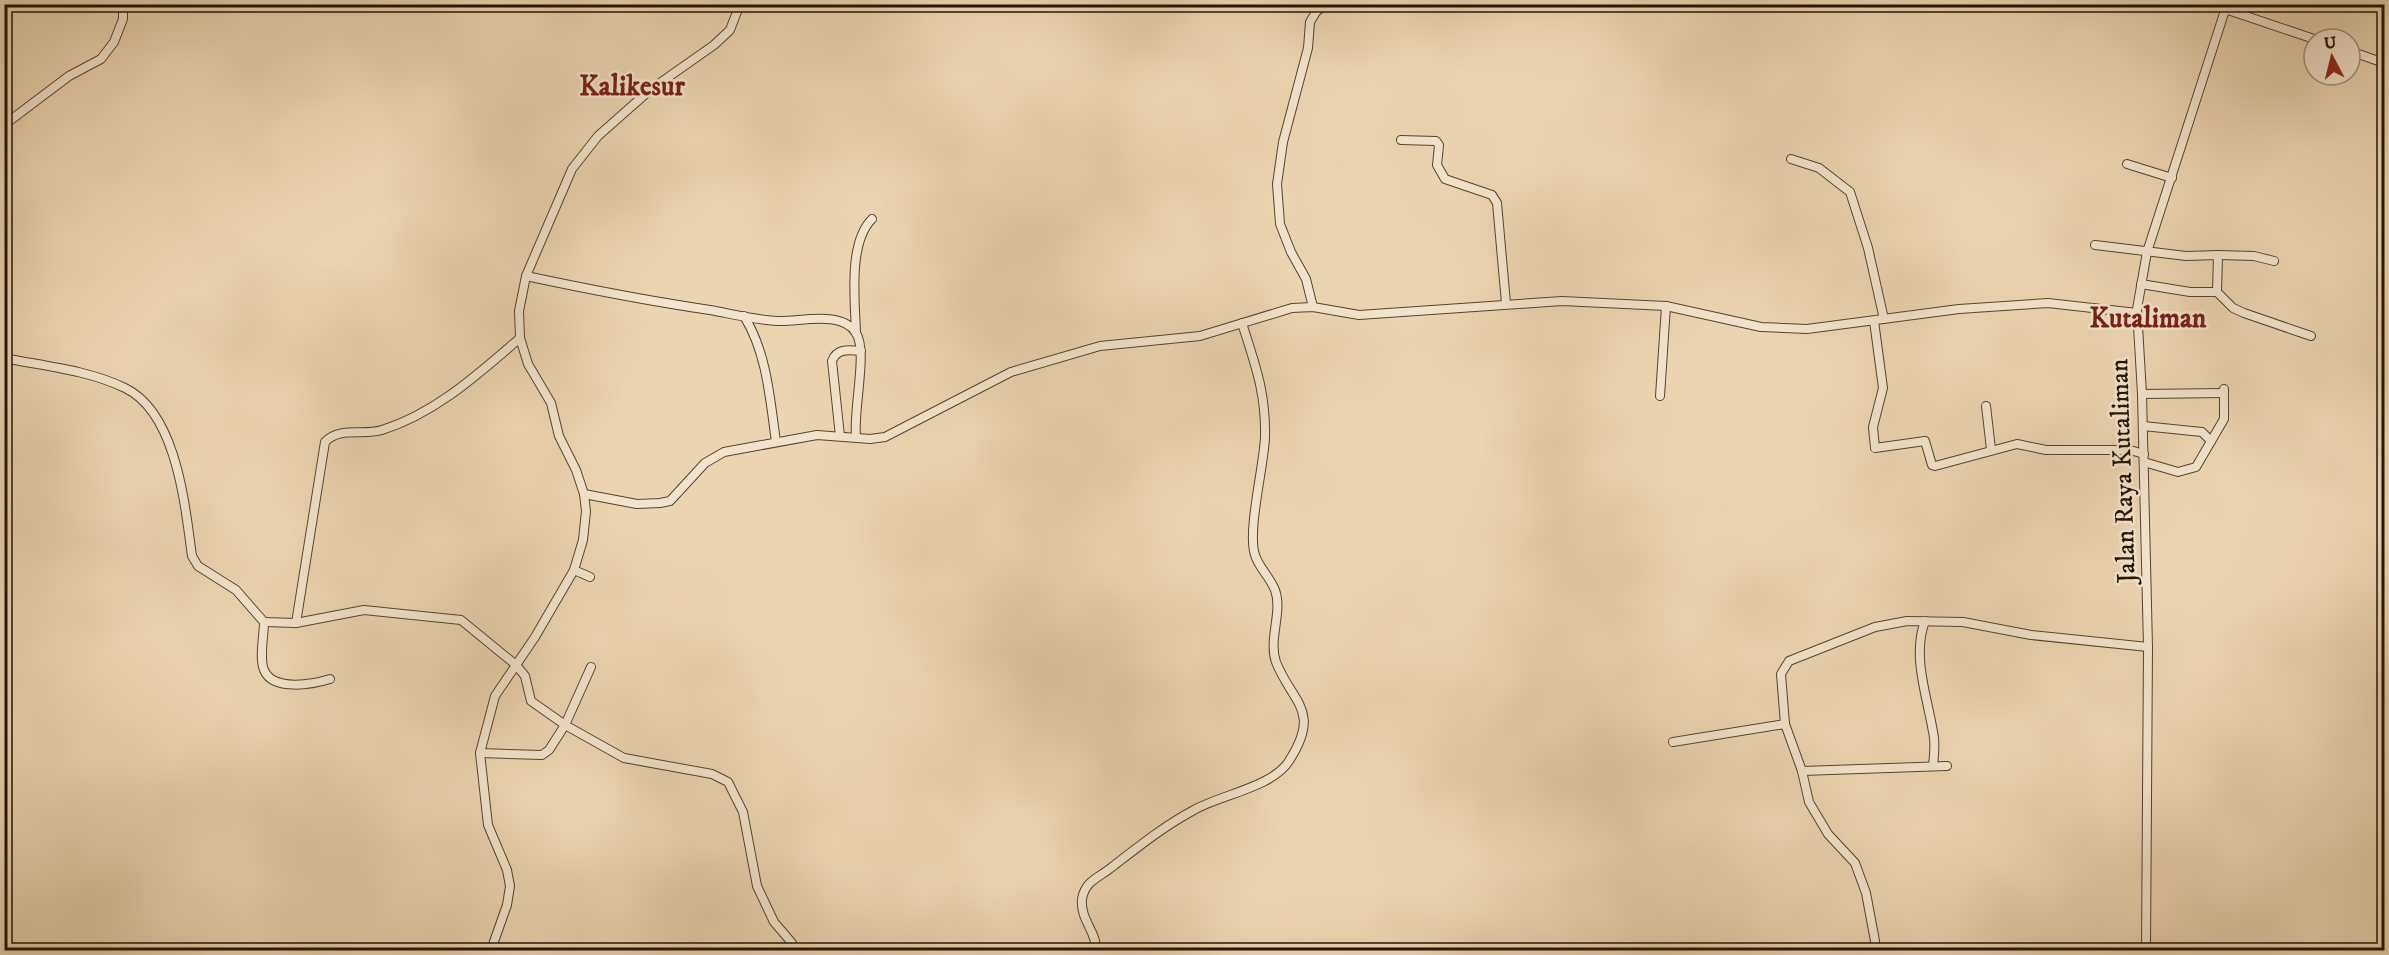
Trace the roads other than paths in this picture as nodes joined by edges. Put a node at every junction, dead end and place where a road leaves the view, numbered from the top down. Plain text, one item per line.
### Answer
1 (123, 4) edge
2 (740, 4) edge
3 (1326, 4) edge
4 (2226, 7) edge
5 (2302, 35) edge
6 (2362, 55) edge
7 (2385, 63) edge
8 (4, 124) edge
9 (1401, 140) dead end
10 (1791, 159) dead end
11 (2127, 165) dead end
12 (2172, 178) junction
13 (873, 219) dead end
14 (2095, 245) dead end
15 (2147, 252) junction
16 (2218, 255) junction
17 (2274, 261) dead end
18 (526, 276) junction
19 (2141, 284) junction
20 (2217, 292) junction
21 (1506, 303) junction
22 (1666, 306) junction
23 (1313, 308) junction
24 (2137, 313) junction
25 (744, 316) junction
26 (1884, 319) junction
27 (1874, 321) junction
28 (1242, 323) junction
29 (856, 333) junction
30 (2311, 336) dead end
31 (520, 338) junction
32 (861, 351) junction
33 (4, 358) edge
34 (2142, 394) junction
35 (1660, 396) dead end
36 (1986, 406) dead end
37 (2143, 426) junction
38 (840, 436) junction
39 (856, 436) junction
40 (2211, 441) junction
41 (776, 442) junction
42 (1991, 449) junction
43 (2144, 458) junction
44 (584, 494) junction
45 (574, 570) junction
46 (590, 577) dead end
47 (1925, 621) junction
48 (264, 622) junction
49 (296, 623) junction
50 (2148, 647) junction
51 (516, 665) junction
52 (591, 667) dead end
53 (330, 679) dead end
54 (1785, 724) junction
55 (565, 725) junction
56 (1673, 741) dead end
57 (480, 753) junction
58 (1933, 766) junction
59 (1947, 766) dead end
60 (1802, 771) junction
61 (491, 951) edge
62 (793, 951) edge
63 (1096, 951) edge
64 (1874, 951) edge
65 (2146, 951) edge

1 - 8 street
2 - 18 street
3 - 23 street
4 - 5 street
4 - 12 street, Jalan Raya Kutaliman
6 - 7 street
9 - 21 street
10 - 26 street
11 - 12 street
12 - 15 street, Jalan Raya Kutaliman
13 - 29 street
14 - 15 street
15 - 16 street
15 - 19 street, Jalan Raya Kutaliman
16 - 17 street
16 - 20 street
18 - 25 street
18 - 31 street
19 - 20 street
19 - 24 street, Jalan Raya Kutaliman
20 - 30 street
21 - 22 street
21 - 23 street
22 - 27 street
22 - 35 street
23 - 28 street
24 - 26 street
24 - 34 street, Jalan Raya Kutaliman
25 - 29 street
25 - 41 street
26 - 27 street
27 - 42 street
28 - 39 street
28 - 63 street
29 - 32 street
31 - 44 street
31 - 49 street
32 - 38 street
32 - 39 street
33 - 48 street
34 - 37 street, Jalan Raya Kutaliman
34 - 40 street
36 - 42 street
37 - 40 street
37 - 43 street, Jalan Raya Kutaliman
38 - 39 street
38 - 41 street
40 - 43 street
41 - 44 street
42 - 43 street
43 - 50 street, Jalan Raya Kutaliman
44 - 45 street
45 - 46 street
45 - 51 street
47 - 50 street
47 - 54 street
47 - 58 street
48 - 49 street
48 - 53 street
49 - 51 street
50 - 65 street, Jalan Raya Kutaliman
51 - 55 street
51 - 57 street
52 - 55 street
54 - 56 street
54 - 60 street
55 - 57 street
55 - 62 street
57 - 61 street
58 - 59 street
58 - 60 street
60 - 64 street

